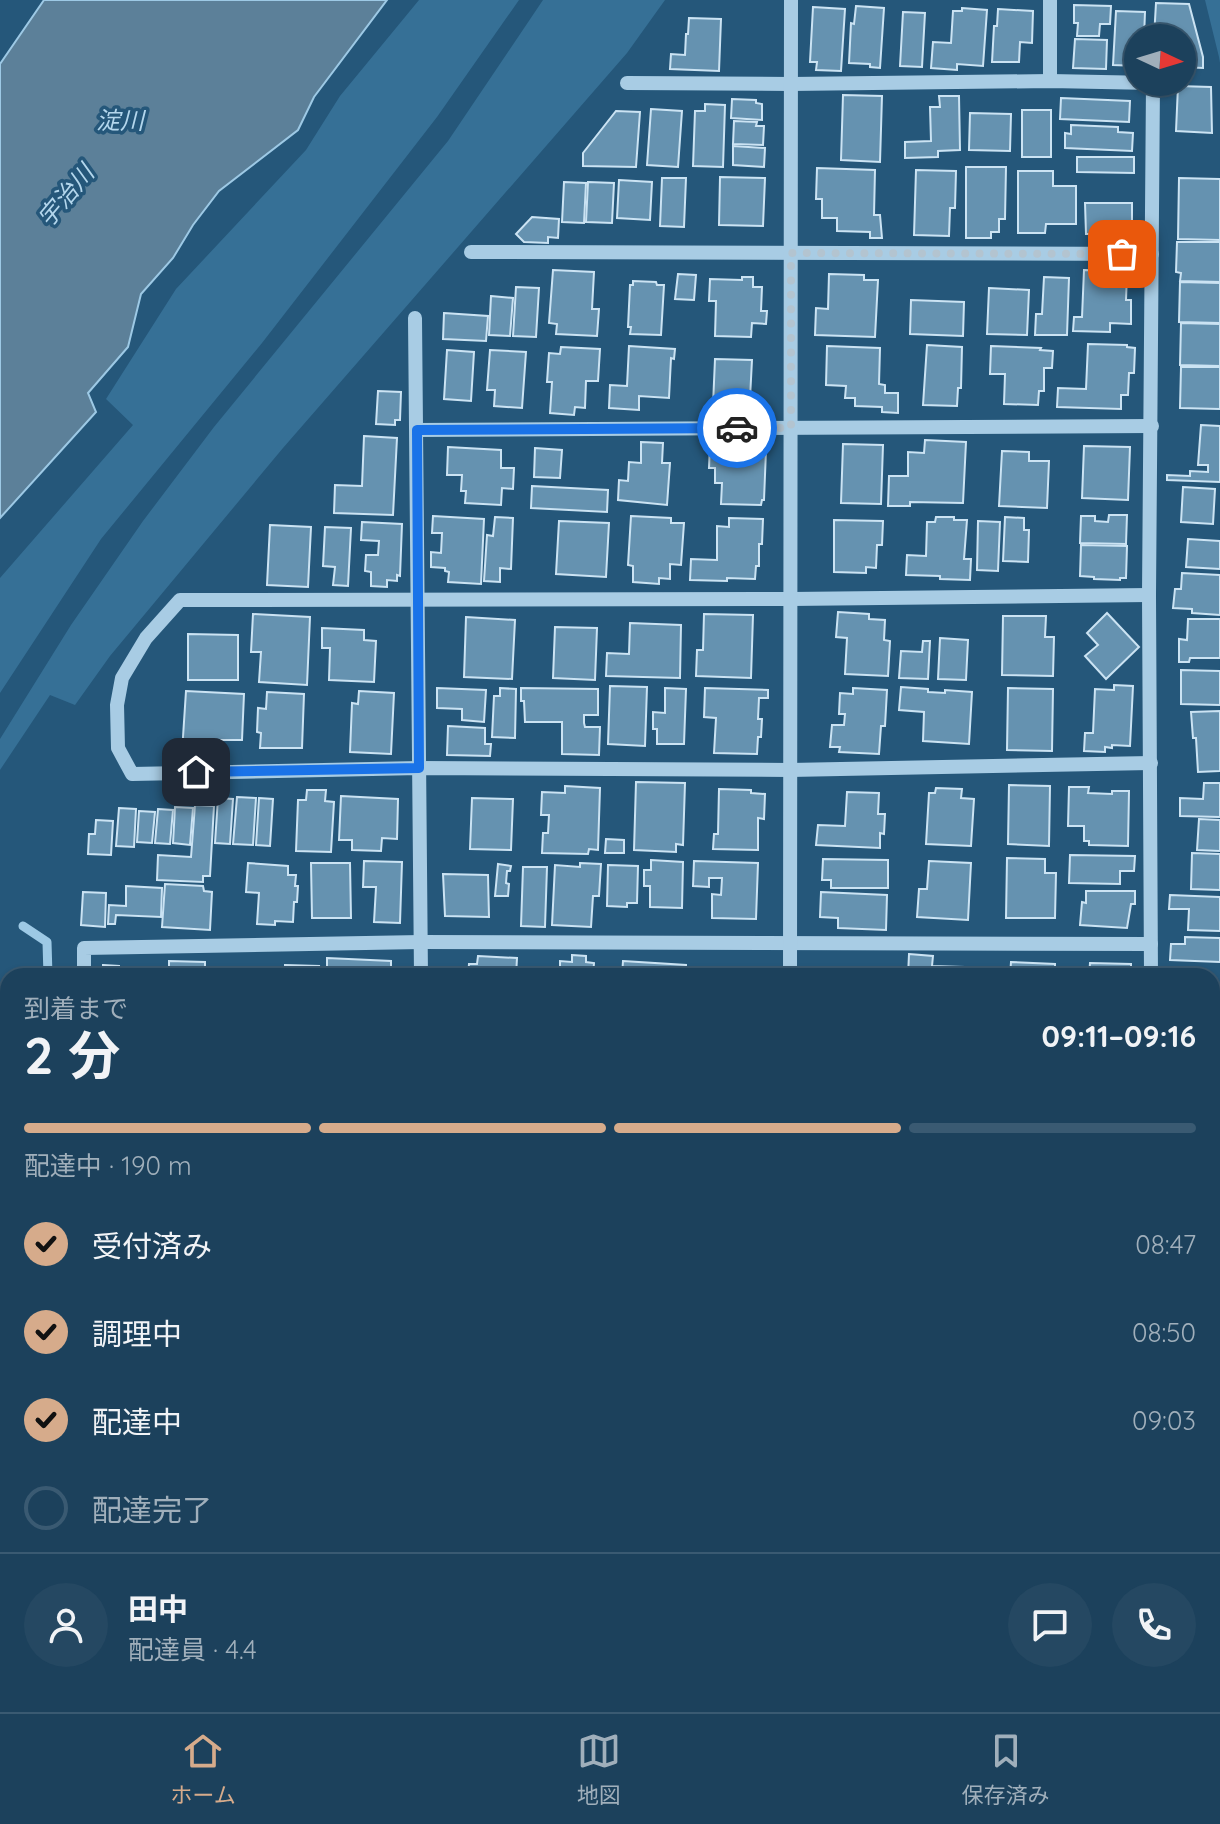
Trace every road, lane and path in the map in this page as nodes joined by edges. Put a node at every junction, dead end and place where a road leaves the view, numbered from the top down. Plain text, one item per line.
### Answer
1 (791, 0) edge
2 (1050, 0) edge
3 (1050, 81) junction
4 (627, 83) dead end
5 (791, 84) junction
6 (471, 252) dead end
7 (791, 253) junction
8 (1152, 254) junction
9 (415, 318) dead end
10 (1152, 426) junction
11 (791, 428) junction
12 (417, 430) junction
13 (1149, 595) junction
14 (418, 598) junction
15 (791, 599) junction
16 (1151, 763) junction
17 (419, 768) junction
18 (790, 770) junction
19 (421, 942) junction
20 (790, 944) junction
21 (1151, 944) junction
22 (84, 968) edge
23 (421, 968) edge
24 (790, 968) edge
25 (1151, 968) edge

1 - 5 street
2 - 3 street
3 - 5 street
3 - 8 street
4 - 5 street
5 - 7 street
6 - 7 street
7 - 8 street
7 - 11 street
8 - 10 street
9 - 12 street
10 - 11 street
10 - 13 street
11 - 12 street
11 - 15 street
12 - 14 street
13 - 15 street
13 - 16 street
14 - 15 street
14 - 17 street
14 - 17 street
15 - 18 street
16 - 18 street
16 - 21 street
17 - 18 street
17 - 19 street
18 - 20 street
19 - 20 street
19 - 22 street
19 - 23 street
20 - 21 street
20 - 24 street
21 - 25 street

